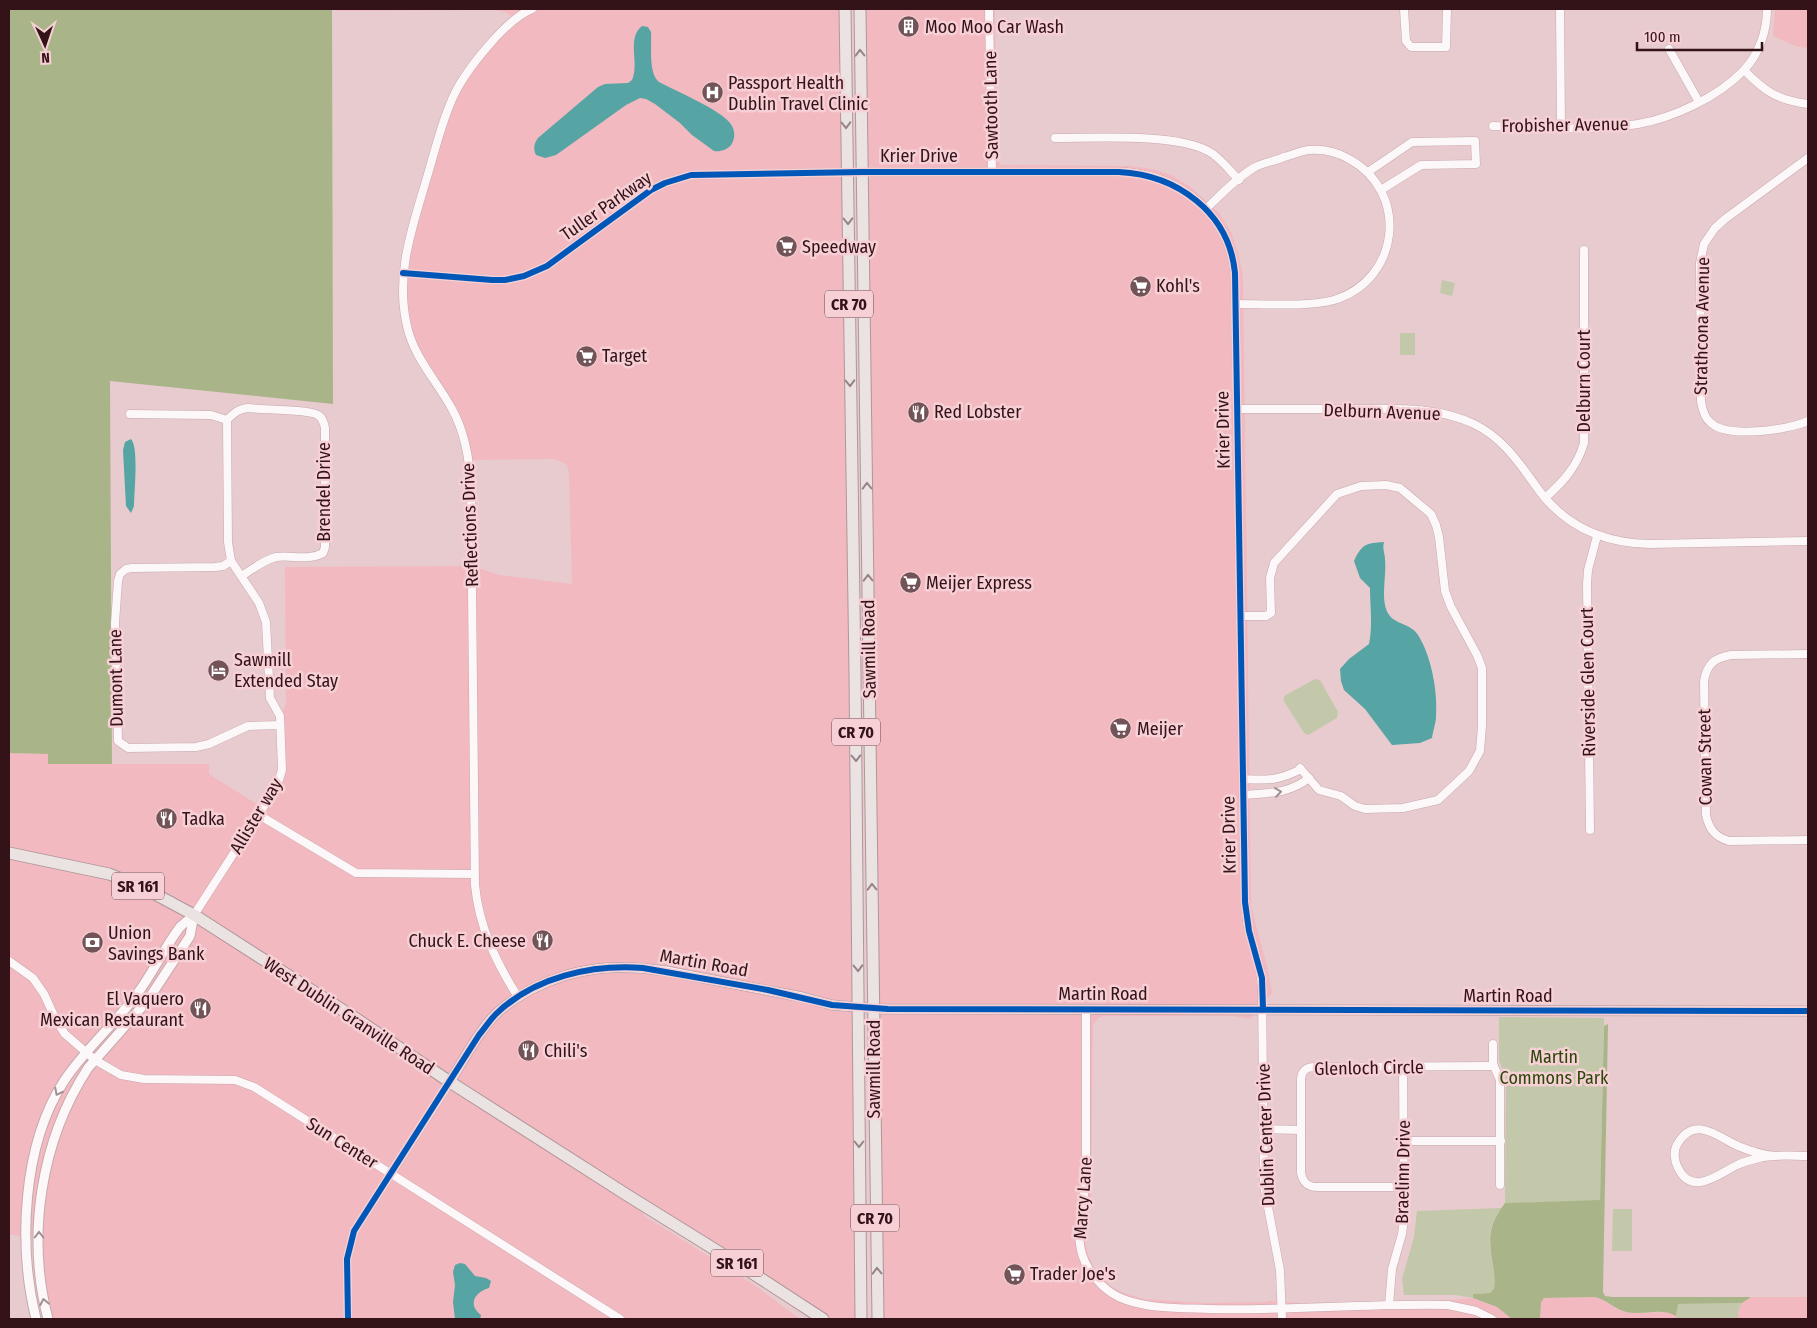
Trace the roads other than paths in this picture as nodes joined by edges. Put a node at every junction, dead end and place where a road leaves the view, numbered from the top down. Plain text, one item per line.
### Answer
1 (532, 9) edge
2 (844, 9) edge
3 (860, 9) edge
4 (989, 9) edge
5 (1404, 9) edge
6 (1446, 9) edge
7 (1560, 9) edge
8 (1767, 9) edge
9 (1669, 49) dead end
10 (1744, 70) junction
11 (1699, 102) junction
12 (1808, 104) edge
13 (1493, 126) dead end
14 (1561, 127) junction
15 (1055, 138) dead end
16 (1808, 158) edge
17 (992, 171) junction
18 (847, 172) junction
19 (862, 172) junction
20 (1368, 172) junction
21 (1238, 180) junction
22 (1381, 190) junction
23 (1206, 209) junction
24 (1584, 250) dead end
25 (402, 273) junction
26 (1236, 304) junction
27 (1237, 409) junction
28 (130, 414) dead end
29 (227, 420) junction
30 (1808, 421) edge
31 (1545, 498) junction
32 (1597, 536) junction
33 (1808, 541) edge
34 (231, 561) junction
35 (242, 576) junction
36 (1240, 616) junction
37 (1808, 654) edge
38 (280, 725) junction
39 (1308, 778) junction
40 (1243, 779) junction
41 (1243, 795) junction
42 (258, 816) junction
43 (1590, 830) dead end
44 (1808, 840) edge
45 (9, 852) edge
46 (474, 874) junction
47 (194, 915) junction
48 (9, 961) edge
49 (518, 997) junction
50 (858, 1008) junction
51 (873, 1009) junction
52 (1263, 1009) junction
53 (1086, 1010) junction
54 (1808, 1011) edge
55 (1493, 1044) dead end
56 (86, 1052) junction
57 (95, 1060) junction
58 (1403, 1066) junction
59 (1494, 1066) junction
60 (450, 1082) junction
61 (1263, 1130) junction
62 (1301, 1130) junction
63 (1403, 1141) junction
64 (1501, 1141) junction
65 (1775, 1156) junction
66 (1808, 1156) edge
67 (390, 1173) junction
68 (1500, 1185) dead end
69 (1404, 1187) junction
70 (1389, 1306) junction
71 (1281, 1308) junction
72 (36, 1319) edge
73 (48, 1319) edge
74 (348, 1319) edge
75 (620, 1319) edge
76 (823, 1319) edge
77 (860, 1319) edge
78 (878, 1319) edge
79 (1282, 1319) edge
80 (1492, 1319) edge

1 - 25 street, Reflections Drive
2 -> 18 main road, Sawmill Road / CR 70
19 -> 3 main road, Sawmill Road / CR 70
4 - 17 street, Sawtooth Lane
5 - 6 street
7 - 14 street
8 - 10 street, Frobisher Avenue
9 - 11 street
10 - 11 street, Frobisher Avenue
10 - 12 street
11 - 14 street, Frobisher Avenue
13 - 14 street, Frobisher Avenue
15 - 21 street
16 - 30 street, Strathcona Avenue
17 - 19 street, Krier Drive
17 - 23 street, Krier Drive
18 - 19 street, Tuller Parkway
18 - 25 street, Tuller Parkway
18 -> 50 main road, Sawmill Road / CR 70
51 -> 19 main road, Sawmill Road / CR 70
20 - 21 street
20 - 22 street
20 - 22 street
21 - 23 street
22 - 26 street
23 - 26 street, Krier Drive
24 - 31 street, Delburn Court
25 - 46 street, Reflections Drive
26 - 27 street, Krier Drive
27 - 31 street, Delburn Avenue
27 - 36 street, Krier Drive
28 - 29 street
29 - 34 street, Allister way
29 - 35 street, Brendel Drive
31 - 32 street, Delburn Avenue
32 - 33 street, Delburn Avenue
32 - 43 street, Riverside Glen Court
34 - 35 street, Allister way
34 - 38 street, Dumont Lane
35 - 38 street, Allister way
36 - 39 street
36 - 40 street, Krier Drive
37 - 44 street, Cowan Street
38 - 42 street, Allister way
39 - 40 street
41 -> 39 street
40 - 41 street, Krier Drive
41 - 52 street, Krier Drive
42 - 46 street
42 - 47 street, Allister way
45 - 47 main road, West Dublin Granville Road / SR 161
46 - 49 street, Reflections Drive
47 - 56 street
47 - 57 street
47 - 60 main road, West Dublin Granville Road / SR 161
48 - 56 street, Sun Center
49 - 50 street, Martin Road
49 - 60 street, Martin Road
50 - 51 street, Martin Road
50 -> 77 main road, Sawmill Road / CR 70
51 - 53 street, Martin Road
78 -> 51 main road, Sawmill Road / CR 70
52 - 53 street, Martin Road
52 - 54 street, Martin Road
52 - 61 street, Dublin Center Drive
53 - 71 street, Marcy Lane
55 - 59 street
56 - 57 street, Sun Center
56 -> 72 street
57 - 67 street, Sun Center
73 -> 57 street
58 - 59 street, Glenloch Circle
58 - 62 street, Glenloch Circle
58 - 63 street, Braelinn Drive
59 - 64 street
60 - 67 street
60 - 76 main road, West Dublin Granville Road / SR 161
61 - 62 street
61 - 71 street, Dublin Center Drive
62 - 69 street, Glenloch Circle
63 - 64 street
63 - 69 street, Braelinn Drive
64 - 68 street
65 - 65 street
65 - 66 street
67 - 74 street
67 - 75 street, Sun Center
69 - 70 street, Braelinn Drive
70 - 71 street, Marcy Lane
70 - 80 street, Marcy Lane
71 - 79 street, Dublin Center Drive

